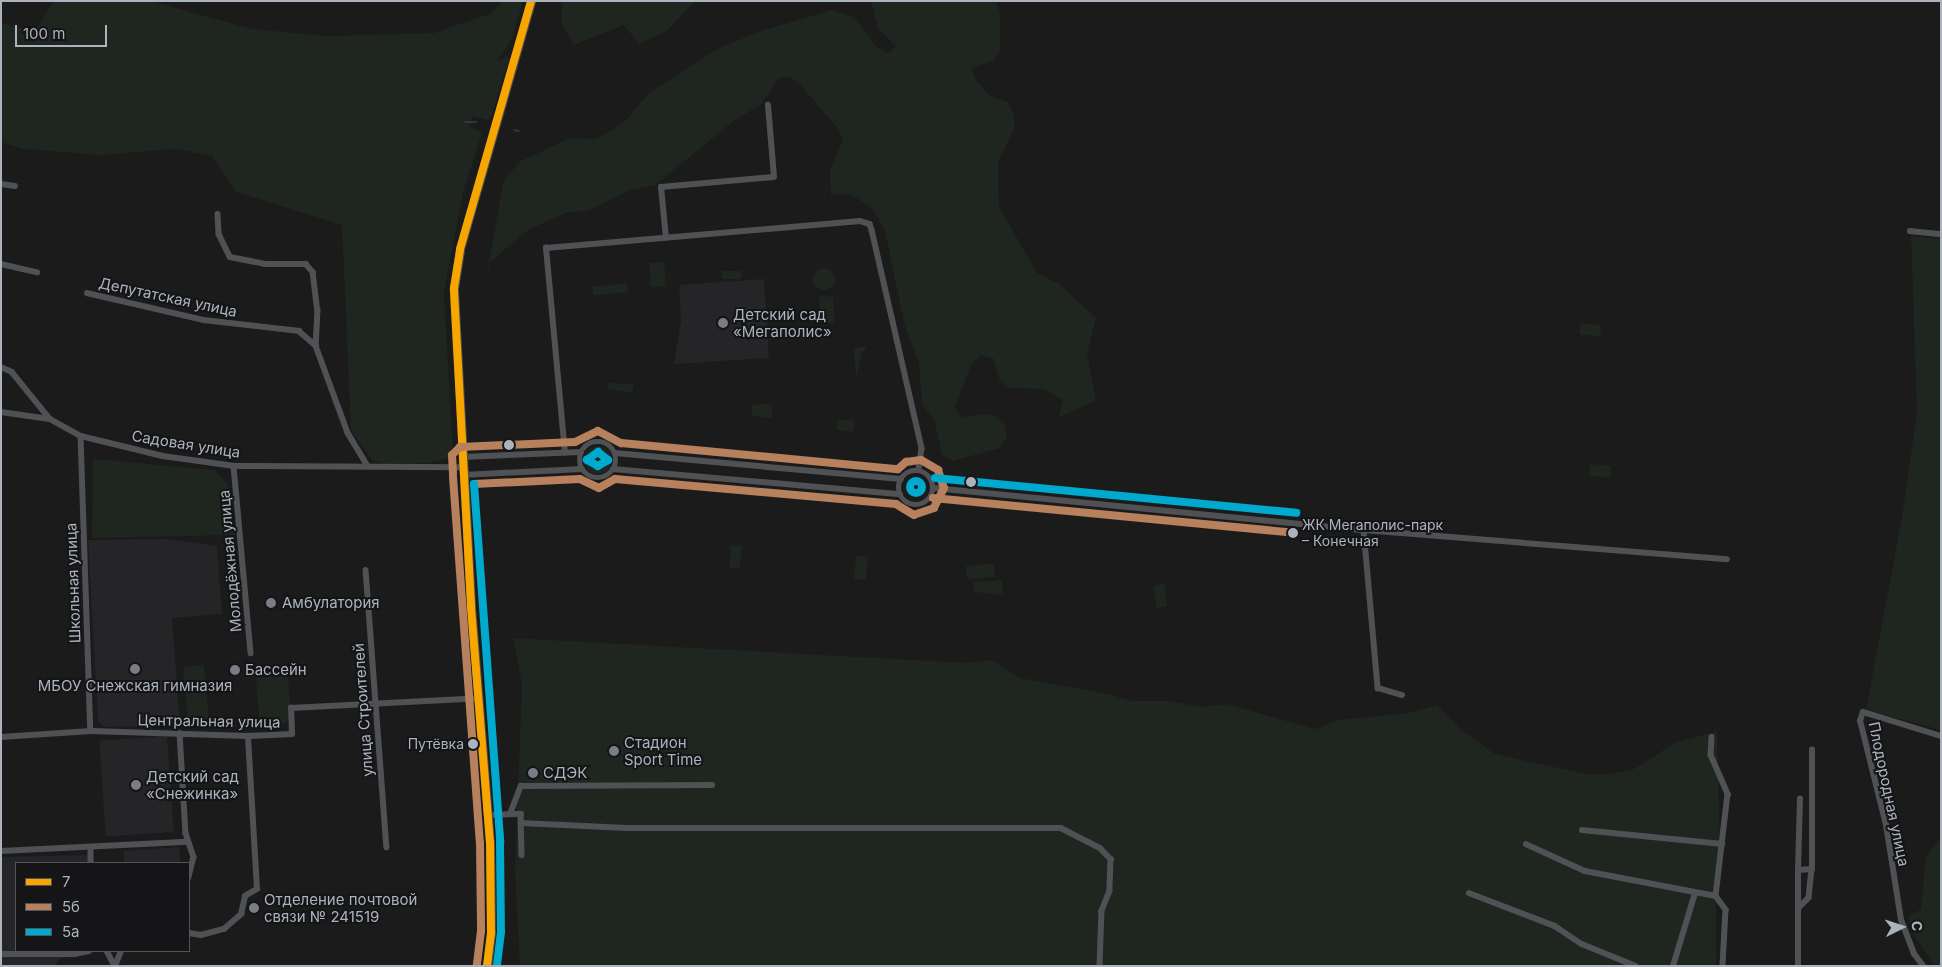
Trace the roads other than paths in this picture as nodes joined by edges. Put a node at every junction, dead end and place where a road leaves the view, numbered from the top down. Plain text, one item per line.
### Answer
1 (531, 1) edge
2 (768, 105) dead end
3 (1, 184) edge
4 (15, 186) dead end
5 (218, 214) dead end
6 (1910, 231) dead end
7 (1941, 234) edge
8 (666, 238) junction
9 (1, 264) edge
10 (36, 272) dead end
11 (87, 292) dead end
12 (316, 346) junction
13 (1, 367) edge
14 (1, 412) edge
15 (50, 419) junction
16 (81, 436) junction
17 (581, 452) junction
18 (565, 453) junction
19 (615, 453) junction
20 (462, 457) junction
21 (234, 466) junction
22 (368, 466) junction
23 (582, 469) junction
24 (614, 469) junction
25 (919, 470) junction
26 (463, 471) junction
27 (901, 479) junction
28 (934, 488) junction
29 (900, 494) junction
30 (1364, 530) junction
31 (1727, 559) dead end
32 (366, 570) dead end
33 (251, 653) dead end
34 (1402, 695) dead end
35 (479, 698) junction
36 (376, 703) junction
37 (91, 730) junction
38 (180, 733) junction
39 (1, 736) edge
40 (248, 736) junction
41 (1712, 736) dead end
42 (1941, 736) edge
43 (1812, 750) dead end
44 (712, 785) dead end
45 (1800, 799) dead end
46 (510, 814) junction
47 (488, 815) junction
48 (521, 823) junction
49 (1582, 830) dead end
50 (188, 842) junction
51 (1526, 844) dead end
52 (1722, 844) junction
53 (388, 847) dead end
54 (91, 849) junction
55 (1, 851) edge
56 (522, 855) dead end
57 (91, 862) edge
58 (1812, 869) junction
59 (1798, 870) junction
60 (190, 873) edge
61 (1695, 892) junction
62 (1469, 893) dead end
63 (1716, 896) junction
64 (1800, 907) junction
65 (190, 933) edge
66 (84, 952) edge
67 (108, 952) edge
68 (121, 952) edge
69 (1, 954) edge
70 (115, 966) edge
71 (486, 966) edge
72 (1100, 966) edge
73 (1636, 966) edge
74 (1673, 966) edge
75 (1723, 966) edge
76 (1798, 966) edge
77 (1923, 966) edge

1 - 20 main road
2 - 8 street
3 - 4 street
5 - 12 street
6 - 7 street
8 - 18 street
8 - 25 street
9 - 10 street
11 - 12 street, Депутатская улица
12 - 22 street
13 - 15 street
14 - 15 street, Садовая улица
15 - 16 street, Садовая улица
16 - 21 street, Садовая улица
16 - 37 street, Школьная улица
17 - 18 street
17 - 19 street
17 - 23 street
18 - 20 street
19 - 24 street
19 - 27 street
20 - 26 main road
21 - 22 street, Садовая улица
21 - 33 street, Молодёжная улица
22 - 26 street, Садовая улица
23 - 24 street
23 - 26 street, Садовая улица
24 - 29 street
25 - 27 street
25 - 28 street
26 - 35 main road
27 - 29 street
28 - 29 street
28 - 30 street
30 - 31 street
30 - 34 street
32 - 36 street, улица Строителей
35 - 36 street, Центральная улица
35 - 47 main road
36 - 40 street, Центральная улица
36 - 53 street, улица Строителей
37 - 38 street, Центральная улица
37 - 39 street, Центральная улица
38 - 40 street, Центральная улица
38 - 50 street
40 - 65 street
41 - 52 street
42 - 77 street, Плодородная улица
43 - 58 street
44 - 46 street
45 - 59 street
46 - 47 street
46 - 48 street
47 - 71 main road
48 - 56 street
48 - 72 street
49 - 52 street
50 - 54 street
50 - 60 street
51 - 61 street
52 - 63 street
54 - 55 street
54 - 57 street
58 - 59 street
58 - 64 street
59 - 64 street
61 - 63 street
61 - 74 street
62 - 73 street
63 - 75 street
64 - 76 street
66 - 69 street
67 - 70 street
68 - 70 street

